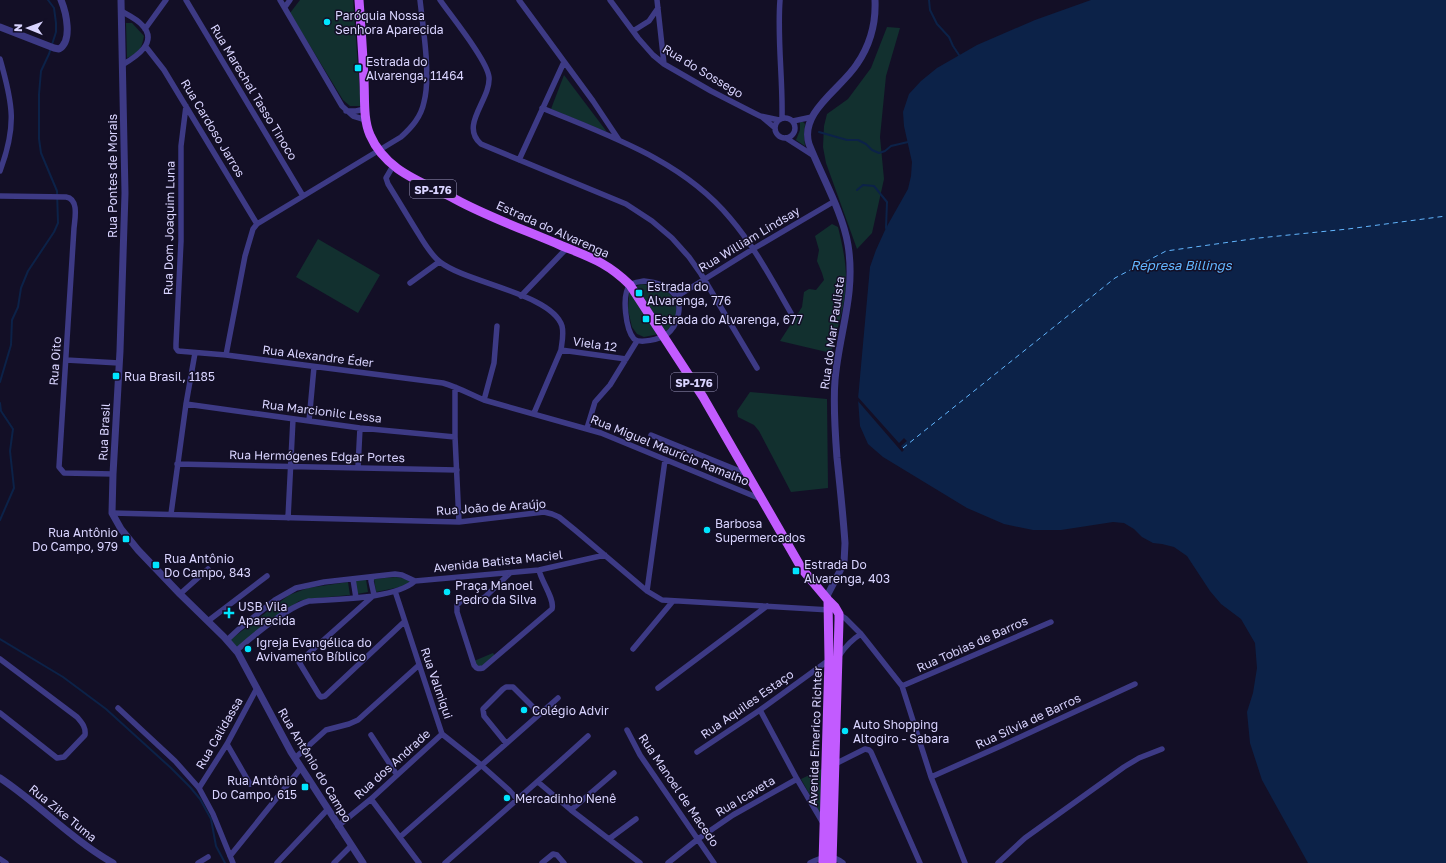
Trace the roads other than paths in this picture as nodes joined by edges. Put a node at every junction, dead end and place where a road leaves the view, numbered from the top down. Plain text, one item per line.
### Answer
1 (61, 0) edge
2 (122, 0) edge
3 (166, 0) edge
4 (186, 0) edge
5 (280, 0) edge
6 (290, 0) edge
7 (359, 0) edge
8 (420, 0) edge
9 (440, 0) edge
10 (519, 0) edge
11 (610, 0) edge
12 (657, 0) edge
13 (780, 0) edge
14 (875, 0) edge
15 (285, 7) junction
16 (658, 7) junction
17 (121, 11) junction
18 (0, 27) edge
19 (146, 28) junction
20 (633, 31) junction
21 (146, 47) junction
22 (0, 59) edge
23 (564, 62) junction
24 (664, 64) junction
25 (122, 65) junction
26 (782, 95) junction
27 (186, 106) junction
28 (542, 108) junction
29 (365, 109) junction
30 (346, 111) junction
31 (760, 116) junction
32 (812, 117) junction
33 (780, 119) junction
34 (366, 120) junction
35 (790, 120) junction
36 (775, 128) junction
37 (786, 138) junction
38 (619, 140) junction
39 (379, 150) junction
40 (814, 156) junction
41 (520, 160) junction
42 (392, 166) junction
43 (0, 171) edge
44 (0, 196) edge
45 (303, 196) junction
46 (833, 202) junction
47 (257, 224) junction
48 (567, 248) junction
49 (753, 249) junction
50 (439, 262) junction
51 (704, 278) junction
52 (410, 283) dead end
53 (630, 285) junction
54 (521, 296) junction
55 (676, 297) junction
56 (791, 313) dead end
57 (497, 326) dead end
58 (664, 336) junction
59 (637, 341) junction
60 (560, 350) junction
61 (120, 351) joint
62 (178, 351) joint
63 (195, 353) junction
64 (226, 355) junction
65 (626, 359) junction
66 (66, 360) junction
67 (119, 363) junction
68 (314, 367) junction
69 (757, 368) dead end
70 (455, 387) junction
71 (484, 400) junction
72 (186, 404) junction
73 (534, 413) junction
74 (293, 419) junction
75 (309, 421) junction
76 (360, 428) junction
77 (587, 428) junction
78 (651, 435) dead end
79 (455, 437) junction
80 (665, 460) junction
81 (177, 464) junction
82 (291, 466) junction
83 (358, 467) junction
84 (457, 470) junction
85 (113, 474) junction
86 (747, 474) junction
87 (761, 499) junction
88 (112, 513) junction
89 (171, 514) junction
90 (288, 518) junction
91 (459, 522) junction
92 (605, 555) junction
93 (208, 569) dead end
94 (539, 570) junction
95 (510, 573) junction
96 (267, 576) dead end
97 (372, 577) junction
98 (353, 579) junction
99 (415, 581) junction
100 (395, 591) junction
101 (647, 591) junction
102 (180, 594) junction
103 (374, 595) junction
104 (356, 598) junction
105 (673, 601) junction
106 (828, 602) junction
107 (767, 606) junction
108 (839, 614) junction
109 (208, 621) junction
110 (404, 622) junction
111 (1051, 622) dead end
112 (861, 634) junction
113 (227, 640) junction
114 (633, 649) dead end
115 (236, 651) junction
116 (838, 656) junction
117 (0, 658) edge
118 (829, 660) junction
119 (419, 665) junction
120 (1135, 684) dead end
121 (902, 686) junction
122 (257, 688) junction
123 (658, 688) dead end
124 (558, 698) dead end
125 (118, 708) dead end
126 (760, 710) junction
127 (0, 713) edge
128 (540, 714) junction
129 (627, 730) dead end
130 (371, 734) dead end
131 (442, 734) junction
132 (588, 736) dead end
133 (506, 743) junction
134 (227, 744) junction
135 (1162, 748) dead end
136 (697, 752) dead end
137 (295, 758) junction
138 (835, 764) junction
139 (481, 765) junction
140 (302, 768) junction
141 (614, 773) dead end
142 (397, 774) junction
143 (931, 777) junction
144 (0, 778) edge
145 (797, 779) junction
146 (538, 782) junction
147 (250, 784) dead end
148 (199, 788) junction
149 (371, 799) junction
150 (517, 799) junction
151 (328, 809) junction
152 (571, 810) junction
153 (636, 819) dead end
154 (824, 824) junction
155 (338, 826) junction
156 (400, 837) junction
157 (609, 839) junction
158 (698, 840) junction
159 (351, 846) junction
160 (230, 856) junction
161 (208, 857) dead end
162 (0, 859) edge
163 (828, 860) edge
164 (6, 863) edge
165 (112, 863) edge
166 (198, 863) edge
167 (233, 863) edge
168 (277, 863) edge
169 (334, 863) edge
170 (363, 863) edge
171 (418, 863) edge
172 (445, 863) edge
173 (542, 863) edge
174 (564, 863) edge
175 (640, 863) edge
176 (668, 863) edge
177 (714, 863) edge
178 (810, 863) edge
179 (843, 863) edge
180 (920, 863) edge
181 (965, 863) edge
182 (998, 863) edge

1 - 18 street
2 - 17 street, Rua Pontes de Morais
3 - 19 street
4 - 45 street, Rua Marechal Tasso Tinoco
5 - 15 street
6 - 15 street
7 - 29 main road, Estrada do Alvarenga / SP-176
8 - 39 street
9 - 41 street
10 - 23 street
11 - 20 street, Rua do Sossego
12 - 16 street
13 - 26 street
14 - 32 street, Rua do Mar Paulista
15 - 30 street
16 - 20 street
16 - 24 street
17 - 19 street
17 - 25 street, Rua Pontes de Morais
19 - 21 street
20 - 24 street, Rua do Sossego
21 - 25 street
21 - 27 street, Rua Cardoso Jarros
22 - 43 street
23 - 28 street
23 - 38 street
24 - 31 street, Rua do Sossego
25 - 61 street, Rua Pontes de Morais
26 - 33 street
26 - 35 street
27 - 47 street, Rua Cardoso Jarros
27 - 62 street, Rua Dom Joaquim Luna
28 - 38 street
28 - 41 street
29 - 30 street
29 - 34 main road, Estrada do Alvarenga / SP-176
30 - 34 street
31 - 33 street, Rua do Sossego
31 - 36 street, Rua do Sossego
32 - 35 street
32 - 40 street, Rua do Mar Paulista
33 - 35 street
33 - 36 street
34 - 39 main road, Estrada do Alvarenga / SP-176
35 - 37 street
36 - 37 street
37 - 40 street
38 - 49 street
39 - 42 main road, Estrada do Alvarenga / SP-176
39 - 45 street
40 - 46 street, Rua do Mar Paulista
41 - 51 street
42 - 48 main road, Estrada do Alvarenga / SP-176
42 - 50 street
44 - 66 street, Rua Oito
45 - 47 street
46 - 49 street, Rua William Lindsay
46 - 106 street, Rua do Mar Paulista
47 - 64 street
48 - 53 main road, Estrada do Alvarenga / SP-176
48 - 54 street
49 - 51 street, Rua William Lindsay
49 - 56 street
50 - 52 street
50 - 54 street
51 - 55 street, Rua William Lindsay
51 - 69 street
53 - 55 street
53 - 58 main road, Estrada do Alvarenga / SP-176
53 - 59 street
54 - 60 street
55 - 58 street
57 - 71 street
58 - 59 street
58 - 86 main road, Estrada do Alvarenga / SP-176
59 - 65 street
60 - 65 street, Viela 12
60 - 73 street
61 - 67 street, Rua Brasil
62 - 63 street, Rua Alexandre Éder
63 - 64 street, Rua Alexandre Éder
63 - 72 street
64 - 68 street, Rua Alexandre Éder
65 - 77 street
66 - 67 street
66 - 85 street, Rua Oito
67 - 85 street, Rua Brasil
68 - 70 street, Rua Alexandre Éder
68 - 75 street
70 - 71 street, Rua Miguel Maurício Ramalho
70 - 79 street
71 - 73 street, Rua Miguel Maurício Ramalho
72 - 74 street, Rua Marcionilc Lessa
72 - 81 street
73 - 77 street, Rua Miguel Maurício Ramalho
74 - 75 street, Rua Marcionilc Lessa
74 - 82 street
75 - 76 street, Rua Marcionilc Lessa
76 - 79 street, Rua Marcionilc Lessa
76 - 83 street
77 - 80 street, Rua Miguel Maurício Ramalho
78 - 86 street
79 - 84 street
80 - 87 street, Rua Miguel Maurício Ramalho
80 - 101 street
81 - 82 street, Rua Hermógenes Edgar Portes
81 - 89 street
82 - 83 street, Rua Hermógenes Edgar Portes
82 - 90 street
83 - 84 street, Rua Hermógenes Edgar Portes
84 - 91 street
85 - 88 street, Rua Brasil
86 - 87 main road, Estrada do Alvarenga / SP-176
87 - 106 main road, Estrada do Alvarenga / SP-176
88 - 89 street, Rua João de Araújo
88 - 102 street, Rua Antônio do Campo
89 - 90 street, Rua João de Araújo
90 - 91 street, Rua João de Araújo
91 - 92 street, Rua João de Araújo
92 - 94 street, Avenida Batista Maciel
92 - 101 street, Rua João de Araújo
93 - 102 street
94 - 95 street, Avenida Batista Maciel
94 - 95 street
95 - 99 street, Avenida Batista Maciel
96 - 109 street
97 - 98 street, Avenida Batista Maciel
97 - 99 street, Avenida Batista Maciel
97 - 103 street
98 - 104 street
98 - 113 street, Avenida Batista Maciel
99 - 100 street, Avenida Batista Maciel
100 - 103 street, Avenida Batista Maciel
100 - 110 street, Rua Valmiqui
101 - 105 street, Rua João de Araújo
102 - 109 street, Rua Antônio do Campo
103 - 104 street, Avenida Batista Maciel
103 - 110 street
104 - 115 street, Avenida Batista Maciel
105 - 107 street, Rua João de Araújo
105 - 114 street
106 - 107 street, Rua João de Araújo
106 - 108 main road, Estrada do Alvarenga / SP-176
106 - 118 main road, Avenida Emerico Richter
107 - 123 street
108 - 112 street, Estrada do Alvarenga
108 - 116 main road, Avenida Emerico Richter
109 - 113 street, Rua Antônio do Campo
110 - 119 street, Rua Valmiqui
111 - 121 street, Rua Tobias de Barros
112 - 116 street
112 - 121 street, Estrada do Alvarenga
113 - 115 street, Rua Antônio do Campo
115 - 122 street, Rua Antônio do Campo
116 - 138 main road, Avenida Emerico Richter
117 - 127 street
118 - 126 street, Rua Aquiles Estaço
118 - 154 main road, Avenida Emerico Richter
119 - 131 street, Rua Valmiqui
119 - 137 street
120 - 143 street, Rua Sílvia de Barros
121 - 143 street, Estrada do Alvarenga
122 - 134 street, Rua Calidassa
122 - 137 street, Rua Antônio do Campo
124 - 128 street
125 - 148 street
126 - 136 street, Rua Aquiles Estaço
126 - 145 street
128 - 133 street
128 - 133 street
129 - 158 street, Rua Manoel de Macedo
130 - 142 street
131 - 139 street, Rua Valmiqui
131 - 142 street, Rua dos Andrade
132 - 146 street
133 - 139 street
134 - 147 street
134 - 148 street, Rua Calidassa
135 - 182 street
137 - 140 street, Rua Antônio do Campo
138 - 163 main road, Avenida Emerico Richter
138 - 180 street
139 - 150 street, Rua Valmiqui
139 - 156 street
140 - 151 street, Rua Antônio do Campo
140 - 160 street
141 - 152 street
142 - 149 street, Rua dos Andrade
143 - 181 street, Estrada do Alvarenga
144 - 165 street, Rua Zike Tuma
145 - 154 street
145 - 158 street, Rua Icaveta
146 - 150 street
146 - 152 street
148 - 160 street
149 - 155 street, Rua dos Andrade
149 - 156 street
150 - 172 street
151 - 155 street, Rua Antônio do Campo
151 - 168 street
152 - 157 street
153 - 157 street
154 - 163 main road, Avenida Emerico Richter
155 - 159 street, Rua Antônio do Campo
156 - 171 street
157 - 175 street
158 - 176 street, Rua Icaveta
158 - 177 street, Rua Manoel de Macedo
159 - 169 street
159 - 170 street, Rua Antônio do Campo
160 - 167 street
161 - 166 street
162 - 164 street
163 - 178 street
163 - 179 street
173 - 174 street

